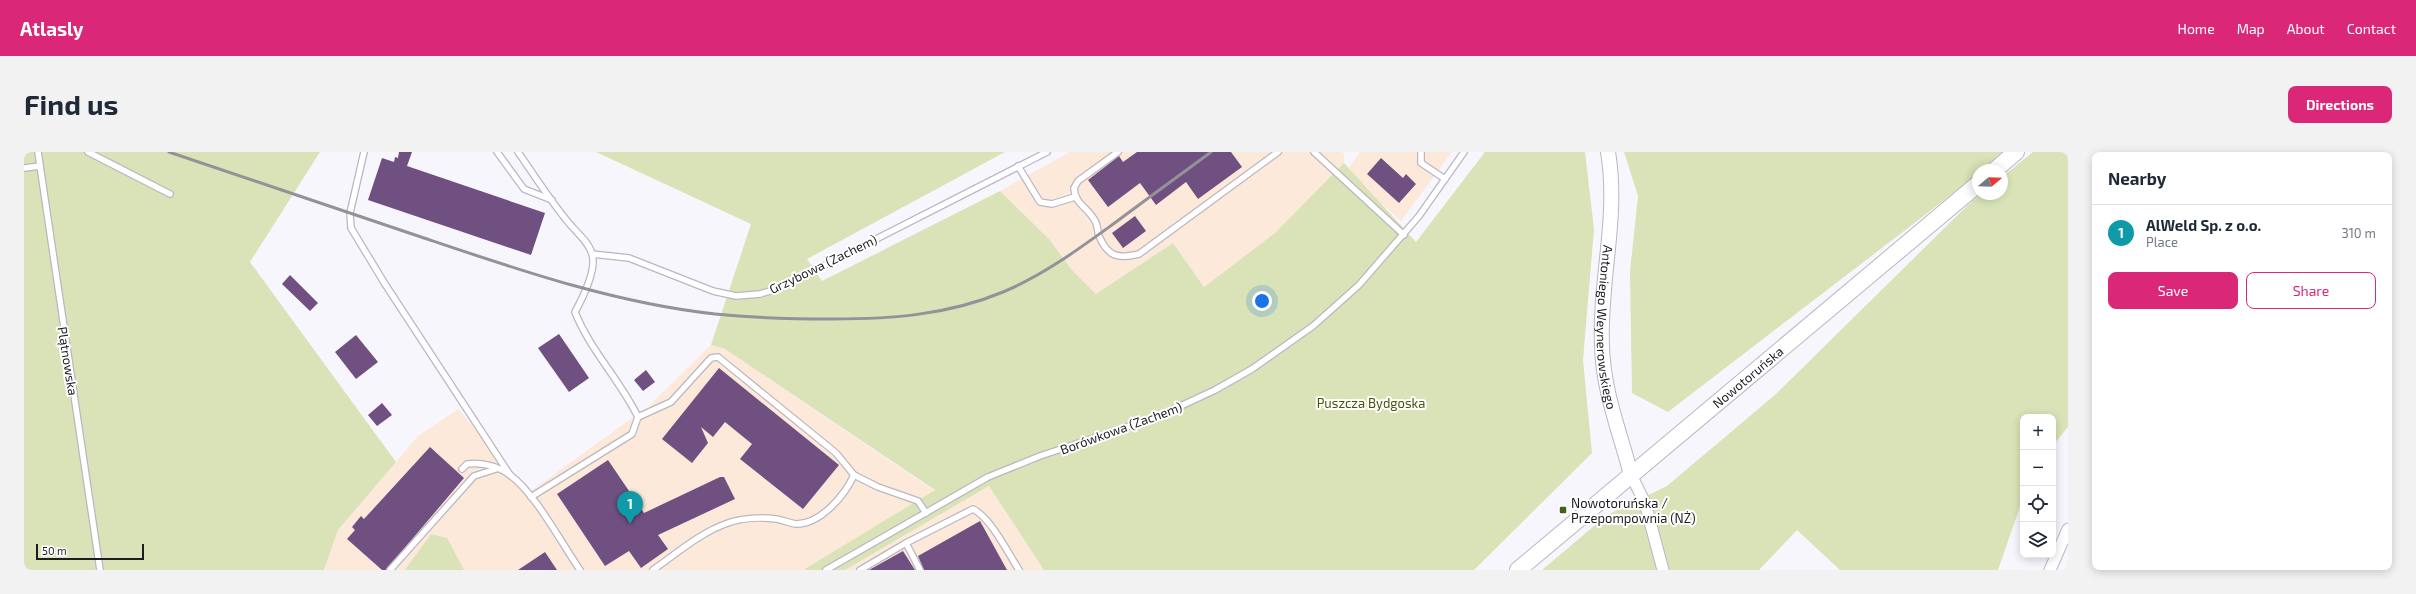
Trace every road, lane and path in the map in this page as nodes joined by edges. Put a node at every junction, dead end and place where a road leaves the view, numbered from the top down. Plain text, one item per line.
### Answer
1 (38, 152) edge
2 (88, 152) edge
3 (364, 152) edge
4 (497, 152) edge
5 (518, 152) edge
6 (1047, 152) edge
7 (1118, 152) edge
8 (1278, 152) edge
9 (1314, 152) edge
10 (1420, 152) edge
11 (1464, 152) edge
12 (1608, 152) edge
13 (2016, 152) edge
14 (2002, 164) edge
15 (40, 166) junction
16 (1018, 166) junction
17 (24, 168) edge
18 (1445, 179) junction
19 (1972, 189) edge
20 (170, 194) dead end
21 (1074, 197) junction
22 (552, 200) junction
23 (1404, 235) junction
24 (592, 254) junction
25 (638, 417) junction
26 (462, 468) dead end
27 (496, 469) junction
28 (510, 475) junction
29 (854, 475) junction
30 (1631, 475) junction
31 (531, 497) junction
32 (926, 513) junction
33 (2068, 529) edge
34 (906, 543) junction
35 (100, 570) edge
36 (390, 570) edge
37 (580, 570) edge
38 (653, 570) edge
39 (826, 570) edge
40 (860, 570) edge
41 (920, 570) edge
42 (1019, 570) edge
43 (1518, 570) edge
44 (1663, 570) edge
45 (2050, 570) edge

1 - 15 lane, Plątnowska
2 - 20 lane
3 - 28 lane
4 - 22 lane
5 - 22 lane
6 - 16 lane, Grzybowa (Zachem)
7 - 21 lane
8 - 21 lane
9 - 23 lane
10 - 18 lane
11 - 18 lane, Borówkowa (Zachem)
12 - 30 street, Antoniego Weynerowskiego
13 - 14 main road
15 - 17 lane
15 - 35 lane, Plątnowska
16 - 21 lane
16 - 24 lane, Grzybowa (Zachem)
18 - 23 lane, Borówkowa (Zachem)
19 - 30 main road, Nowotoruńska
22 - 24 lane
23 - 32 lane, Borówkowa (Zachem)
24 - 25 lane
25 - 29 lane
25 - 31 lane
26 - 27 lane
27 - 28 lane
27 - 36 lane
28 - 31 lane
29 - 32 lane
29 - 38 lane
30 - 43 main road, Nowotoruńska
30 - 44 street
31 - 37 lane
32 - 39 lane, Borówkowa (Zachem)
33 - 45 street
34 - 40 lane
34 - 41 lane
34 - 42 lane

